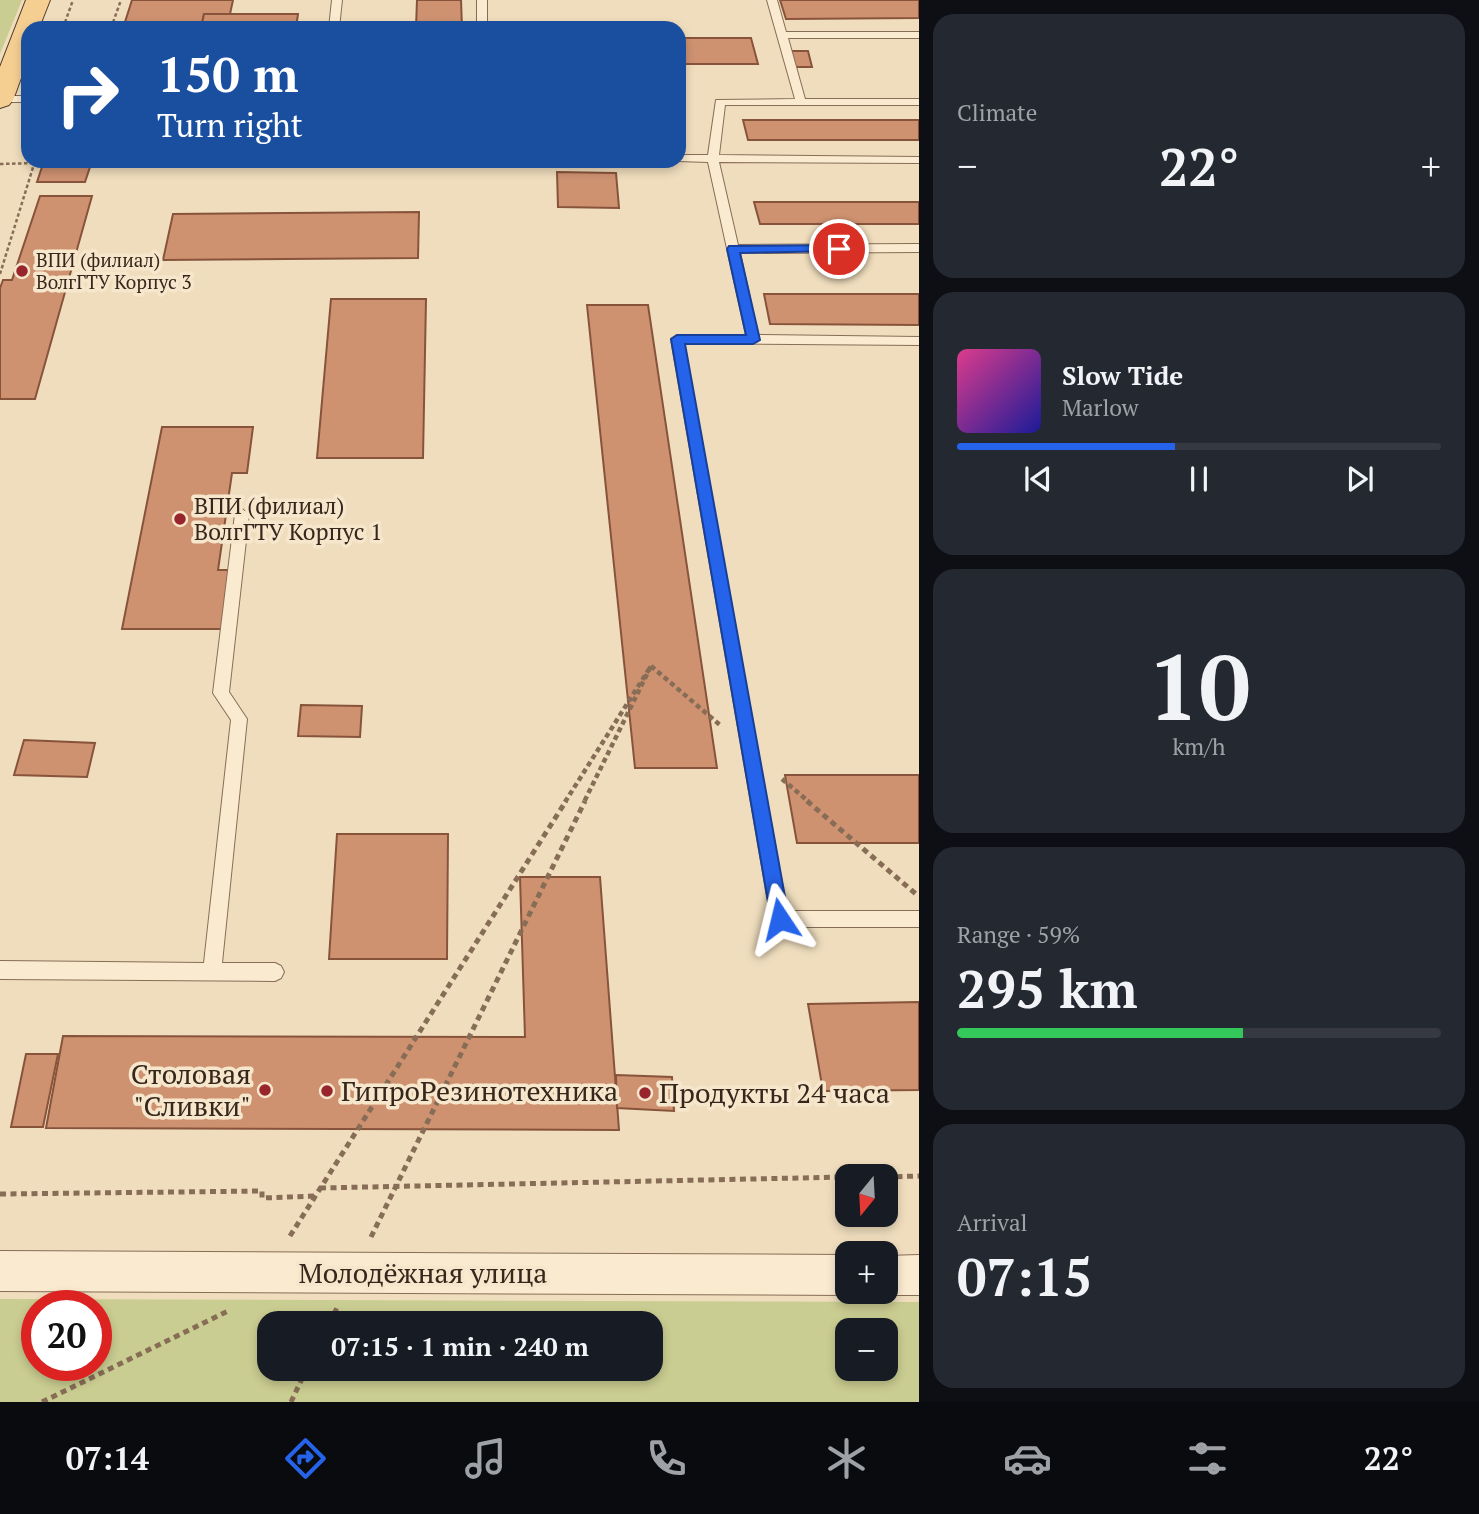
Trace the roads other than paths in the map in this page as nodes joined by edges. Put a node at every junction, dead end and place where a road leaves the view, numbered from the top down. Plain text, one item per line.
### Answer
1 (38, 0) edge
2 (337, 0) edge
3 (482, 0) edge
4 (772, 0) edge
5 (30, 21) edge
6 (335, 21) edge
7 (482, 21) edge
8 (782, 35) junction
9 (919, 35) edge
10 (21, 44) edge
11 (0, 99) edge
12 (21, 99) edge
13 (802, 102) junction
14 (919, 102) edge
15 (689, 144) dead end
16 (686, 158) edge
17 (713, 158) junction
18 (919, 160) edge
19 (919, 248) edge
20 (733, 249) junction
21 (753, 340) junction
22 (919, 341) edge
23 (242, 514) dead end
24 (919, 919) edge
25 (0, 970) edge
26 (212, 970) junction
27 (275, 972) dead end
28 (0, 1271) edge
29 (835, 1275) edge
30 (898, 1275) edge
31 (919, 1275) edge

1 - 5 main road
2 - 6 lane
3 - 7 lane
4 - 8 lane
8 - 9 lane
8 - 13 lane
10 - 11 main road
11 - 12 lane
13 - 14 lane
13 - 17 lane
15 - 17 lane
16 - 17 lane
17 - 18 lane
17 - 20 lane
19 - 20 lane
20 - 21 lane
21 - 22 lane
21 - 24 lane
23 - 26 lane
25 - 26 lane
26 - 27 lane
28 - 29 street, Молодёжная улица
30 - 31 street

